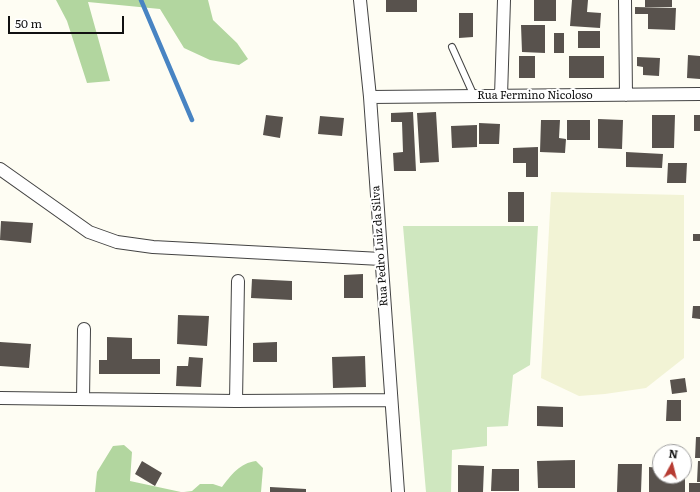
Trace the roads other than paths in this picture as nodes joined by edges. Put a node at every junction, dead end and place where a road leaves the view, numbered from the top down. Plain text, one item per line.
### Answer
1 (360, 0) edge
2 (504, 0) edge
3 (625, 0) edge
4 (452, 47) dead end
5 (700, 94) edge
6 (626, 95) junction
7 (474, 96) junction
8 (502, 96) junction
9 (370, 97) junction
10 (0, 169) edge
11 (381, 259) junction
12 (238, 281) dead end
13 (84, 329) dead end
14 (0, 398) edge
15 (84, 399) junction
16 (391, 400) junction
17 (236, 401) junction
18 (398, 492) edge

1 - 9 street, Rua Pedro Luiz da Silva
2 - 8 street
3 - 6 street
4 - 7 lane
5 - 6 street, Rua Fermino Nicoloso
6 - 8 street, Rua Fermino Nicoloso
7 - 8 street, Rua Fermino Nicoloso
7 - 9 street, Rua Fermino Nicoloso
9 - 11 street, Rua Pedro Luiz da Silva
10 - 11 street
11 - 16 street, Rua Pedro Luiz da Silva
12 - 17 street
13 - 15 street
14 - 15 street
15 - 17 street
16 - 17 street
16 - 18 street, Rua Pedro Luiz da Silva

